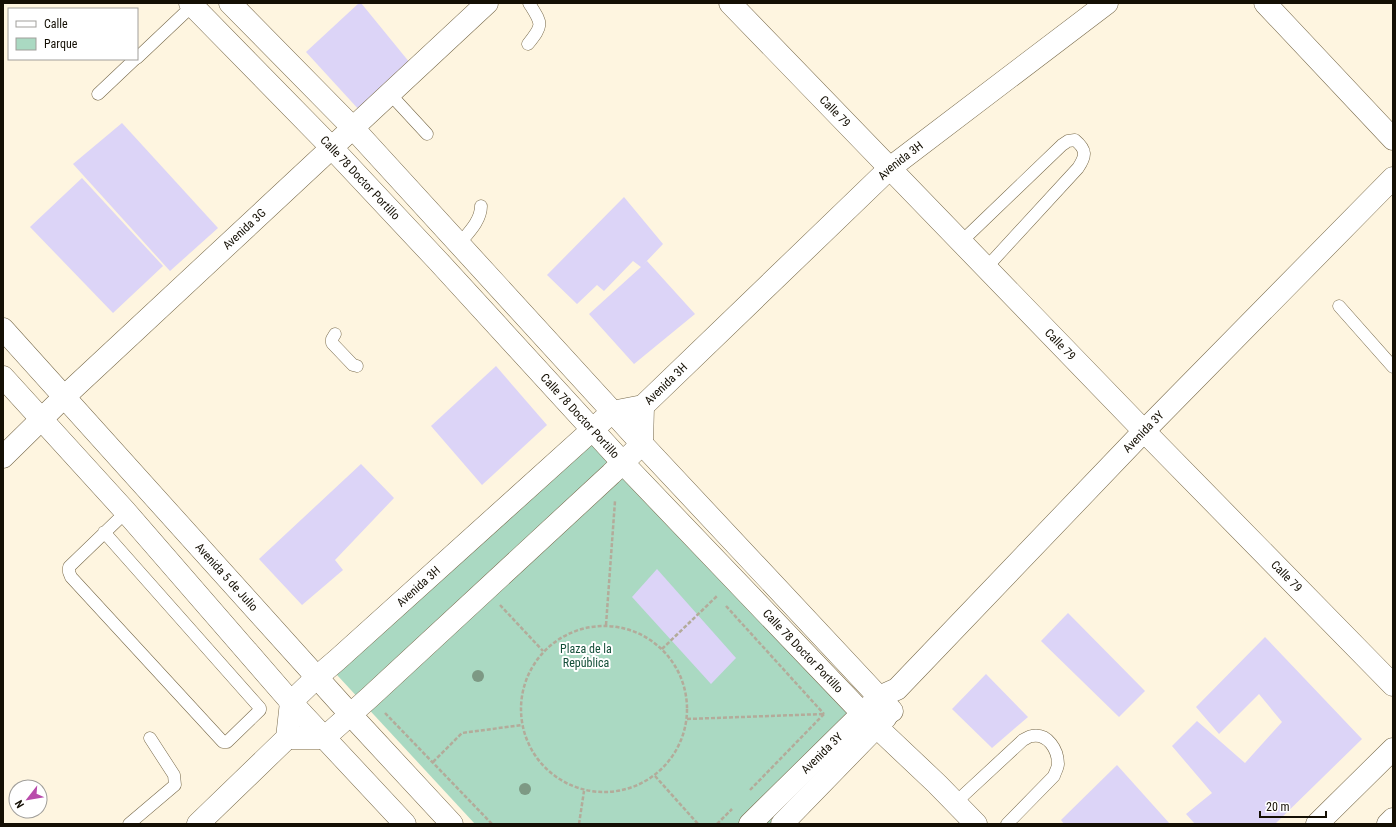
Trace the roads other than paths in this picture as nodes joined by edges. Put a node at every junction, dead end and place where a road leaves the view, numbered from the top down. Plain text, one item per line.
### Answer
1 (230, 3) edge
2 (486, 3) edge
3 (529, 3) edge
4 (730, 3) edge
5 (1107, 3) edge
6 (1265, 3) edge
7 (191, 4) edge
8 (528, 44) dead end
9 (138, 56) edge
10 (134, 60) edge
11 (98, 94) dead end
12 (390, 94) junction
13 (353, 128) junction
14 (427, 134) dead end
15 (1393, 139) edge
16 (332, 148) junction
17 (890, 168) junction
18 (1393, 178) edge
19 (481, 206) dead end
20 (961, 242) junction
21 (459, 244) junction
22 (986, 268) junction
23 (1339, 306) dead end
24 (3, 329) edge
25 (335, 334) dead end
26 (357, 366) dead end
27 (1393, 367) edge
28 (3, 377) edge
29 (64, 398) junction
30 (643, 406) junction
31 (612, 412) junction
32 (42, 420) junction
33 (593, 430) junction
34 (1144, 431) junction
35 (642, 444) junction
36 (3, 457) edge
37 (623, 463) junction
38 (126, 512) junction
39 (104, 532) junction
40 (317, 677) junction
41 (1393, 684) edge
42 (889, 699) junction
43 (291, 702) junction
44 (350, 714) junction
45 (869, 720) junction
46 (150, 738) dead end
47 (288, 738) junction
48 (324, 738) junction
49 (1393, 749) edge
50 (956, 803) junction
51 (1393, 819) edge
52 (129, 824) edge
53 (198, 824) edge
54 (405, 824) edge
55 (452, 824) edge
56 (750, 824) edge
57 (782, 824) edge
58 (976, 824) edge
59 (1007, 824) edge
60 (1317, 824) edge
61 (1388, 824) edge

1 - 13 street, Calle 78 Doctor Portillo
2 - 12 street, Avenida 3G
3 - 8 lane
4 - 17 street, Calle 79
5 - 17 street, Avenida 3H
6 - 15 street
7 - 9 lane
7 - 16 street, Calle 78 Doctor Portillo
10 - 11 lane
12 - 13 street, Avenida 3G
12 - 14 lane
13 - 16 street, Avenida 3G
13 - 21 street, Calle 78 Doctor Portillo
16 - 29 street, Avenida 3G
16 - 33 street, Calle 78 Doctor Portillo
17 - 20 street, Calle 79
17 - 30 street, Avenida 3H
18 - 34 street, Avenida 3Y
19 - 21 lane
20 - 22 street, Calle 79
20 - 22 lane
21 - 31 street, Calle 78 Doctor Portillo
22 - 34 street, Calle 79
23 - 27 lane
24 - 29 street, Avenida 5 de Julio
25 - 26 lane
28 - 32 street
29 - 32 street, Avenida 3G
29 - 40 street, Avenida 5 de Julio
30 - 31 street, Avenida 3H
30 - 35 street
31 - 33 street, Avenida 3H
31 - 35 street, Calle 78 Doctor Portillo
32 - 36 street, Avenida 3G
32 - 38 street
33 - 37 street, Calle 78 Doctor Portillo
33 - 40 street, Avenida 3H
34 - 41 street, Calle 79
34 - 42 street, Avenida 3Y
35 - 37 street
35 - 42 street, Calle 78 Doctor Portillo
37 - 44 street
37 - 45 street, Calle 78 Doctor Portillo
38 - 39 lane
38 - 43 street
39 - 39 lane
40 - 43 street, Avenida 3H
40 - 44 street, Avenida 5 de Julio
42 - 45 street, Avenida 3Y
43 - 47 street
43 - 48 street
44 - 48 street
44 - 55 street, Avenida 5 de Julio
45 - 50 street, Calle 78 Doctor Portillo
45 - 56 street, Avenida 3Y
45 - 57 street, Avenida 3Y
46 - 52 lane
47 - 48 street
47 - 53 street
48 - 54 street
49 - 60 street
50 - 58 street, Calle 78 Doctor Portillo
50 - 59 lane
51 - 61 street

